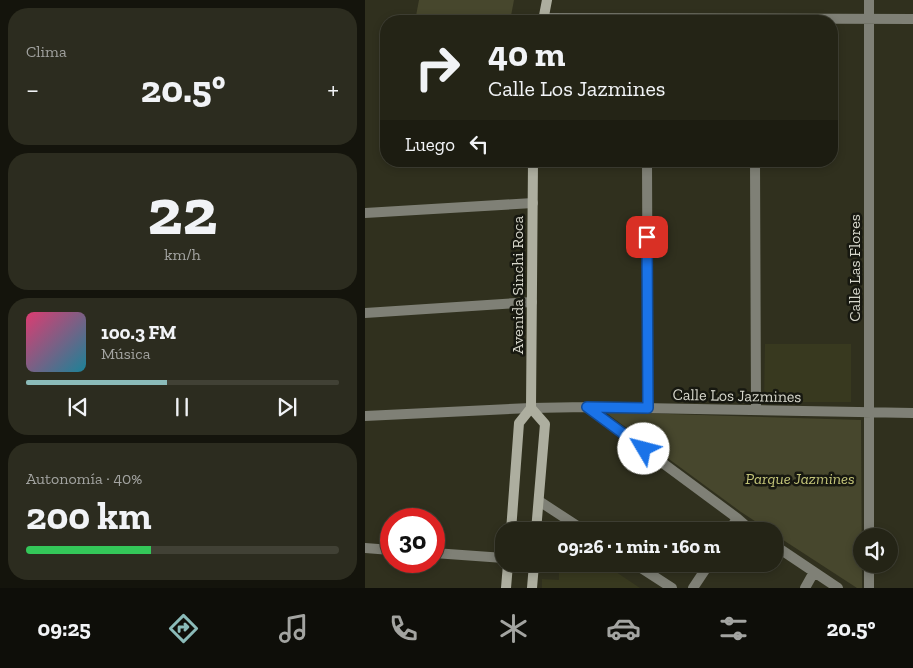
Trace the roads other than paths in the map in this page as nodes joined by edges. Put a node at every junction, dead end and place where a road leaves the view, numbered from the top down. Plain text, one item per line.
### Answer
1 (547, 0) edge
2 (869, 0) edge
3 (544, 15) edge
4 (869, 18) junction
5 (838, 19) edge
6 (913, 19) edge
7 (533, 167) edge
8 (647, 167) edge
9 (755, 167) edge
10 (533, 204) junction
11 (365, 213) edge
12 (533, 302) junction
13 (365, 313) edge
14 (587, 407) junction
15 (531, 408) junction
16 (648, 408) junction
17 (756, 410) junction
18 (869, 412) junction
19 (913, 413) edge
20 (365, 416) edge
21 (539, 501) junction
22 (737, 518) junction
23 (512, 522) edge
24 (537, 522) edge
25 (571, 522) edge
26 (735, 522) edge
27 (742, 522) edge
28 (869, 528) edge
29 (365, 548) edge
30 (380, 549) edge
31 (783, 551) edge
32 (445, 554) edge
33 (495, 557) edge
34 (507, 572) edge
35 (533, 572) edge
36 (647, 572) edge
37 (704, 572) edge
38 (814, 572) junction
39 (869, 573) edge
40 (506, 588) edge
41 (532, 588) edge
42 (672, 588) edge
43 (693, 588) edge
44 (805, 588) edge
45 (838, 588) edge
46 (869, 588) edge

1 - 3 street
2 - 4 street, Calle Las Flores
4 - 5 street
4 - 6 street
4 - 18 street, Calle Las Flores
7 - 10 street, Avenida Sinchi Roca
8 - 16 street
9 - 17 street
10 - 11 street
10 - 12 street, Avenida Sinchi Roca
12 - 13 street
12 - 15 street, Avenida Sinchi Roca
14 - 15 street, Calle Los Jazmines
14 - 16 street, Calle Los Jazmines
14 - 22 street
15 - 20 street, Calle Los Jazmines
15 - 21 street
15 - 23 street
16 - 17 street, Calle Los Jazmines
17 - 18 street, Calle Los Jazmines
18 - 19 street, Calle Los Jazmines
18 - 28 street, Calle Las Flores
21 - 24 street
21 - 25 street
22 - 26 street
22 - 27 street
29 - 30 street
31 - 38 street
32 - 33 street
34 - 40 street
35 - 41 street
36 - 42 street
37 - 43 street
38 - 44 street
38 - 45 street
39 - 46 street

